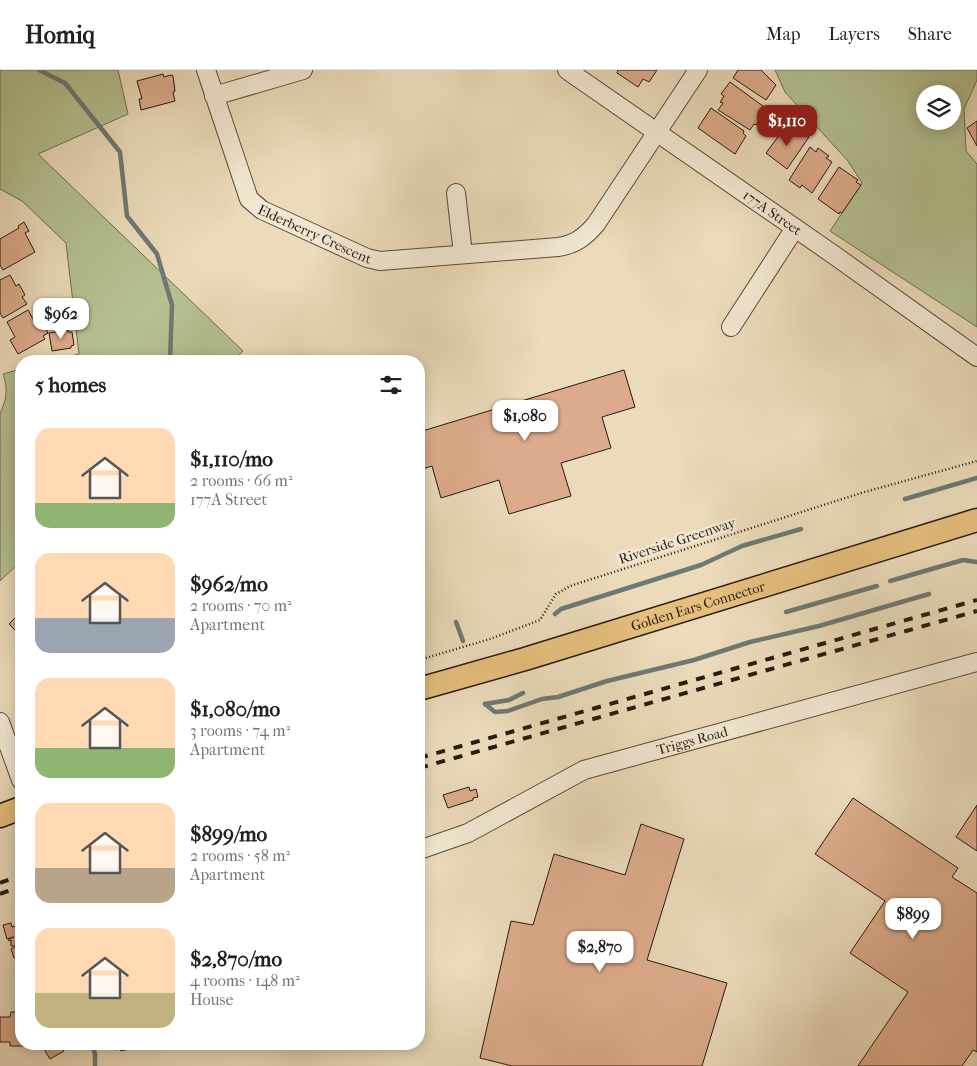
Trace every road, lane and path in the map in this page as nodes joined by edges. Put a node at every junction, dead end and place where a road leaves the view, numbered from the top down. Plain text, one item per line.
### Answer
1 (206, 70) edge
2 (303, 70) edge
3 (567, 70) edge
4 (698, 70) edge
5 (214, 96) junction
6 (657, 132) junction
7 (456, 193) dead end
8 (795, 228) junction
9 (463, 254) junction
10 (731, 327) dead end
11 (977, 357) edge
12 (977, 461) edge
13 (977, 520) edge
14 (425, 658) edge
15 (977, 662) edge
16 (425, 687) edge
17 (0, 722) edge
18 (15, 763) edge
19 (15, 810) edge
20 (0, 816) edge
21 (425, 848) edge

1 - 5 street, Elderberry Crescent
2 - 5 street
3 - 6 street, 177A Street
4 - 6 street, Elderberry Crescent
5 - 9 street, Elderberry Crescent
6 - 8 street, 177A Street
6 - 9 street, Elderberry Crescent
7 - 9 street
8 - 10 street
8 - 11 street, 177A Street
12 - 14 path, Riverside Greenway
13 - 16 main road, Golden Ears Connector
15 - 21 street, Triggs Road
17 - 18 street
19 - 20 main road

